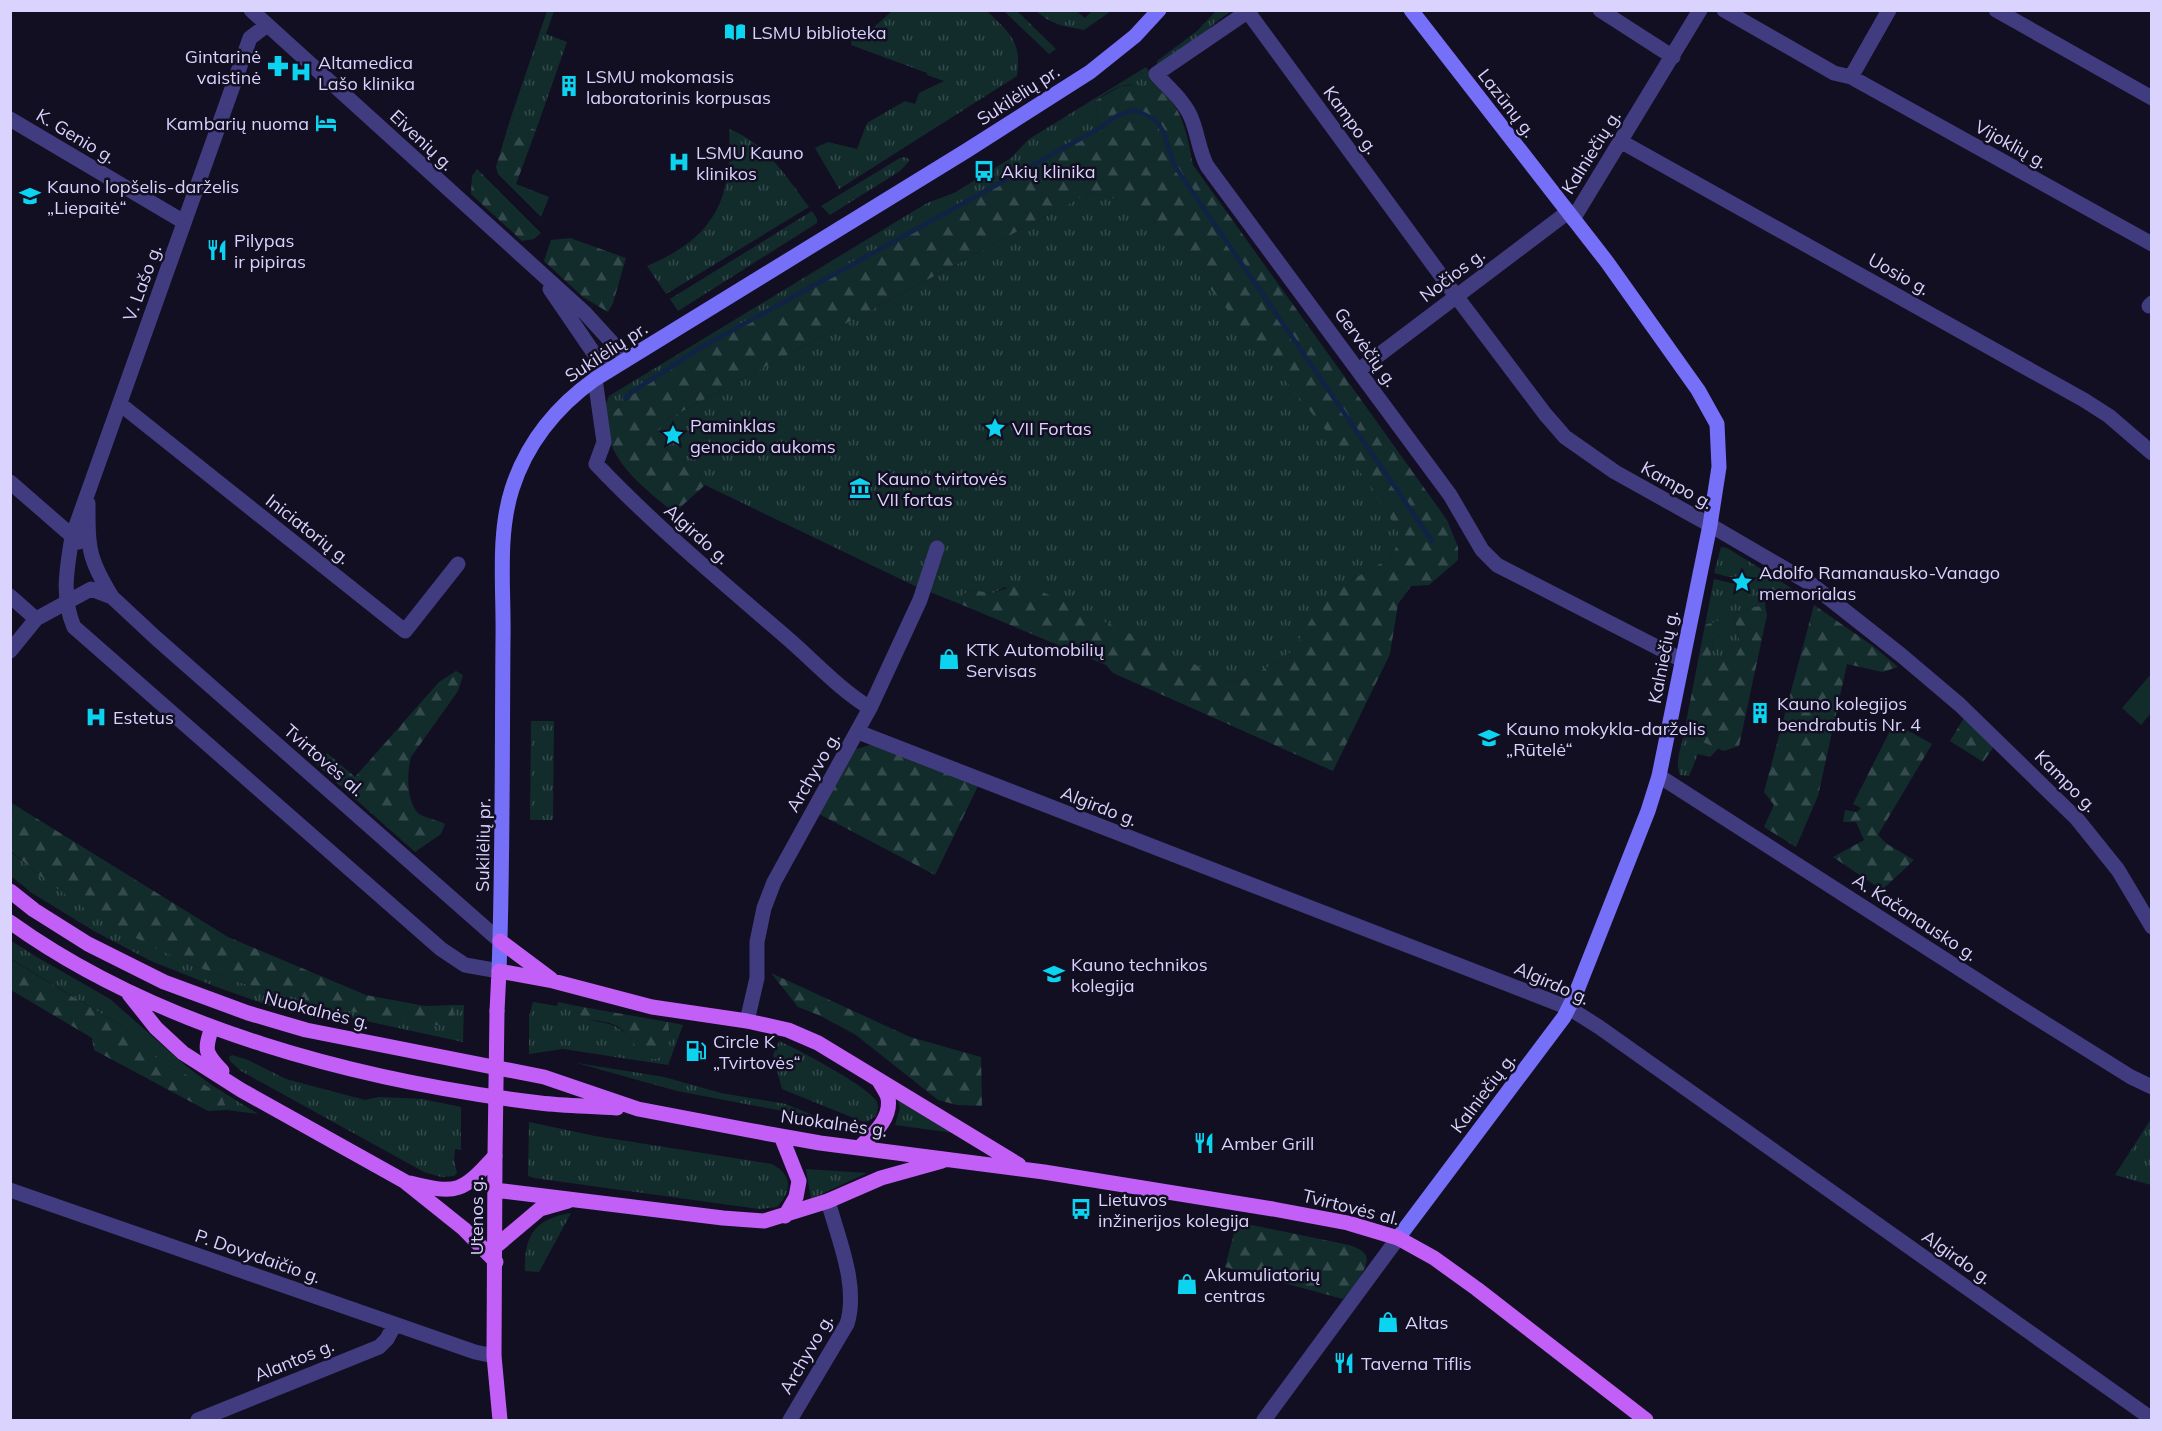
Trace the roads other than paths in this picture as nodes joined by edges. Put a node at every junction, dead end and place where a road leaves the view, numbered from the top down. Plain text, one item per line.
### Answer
1 (251, 10) edge
2 (1159, 10) edge
3 (1411, 10) edge
4 (1600, 10) edge
5 (1700, 10) edge
6 (1724, 10) edge
7 (1889, 10) edge
8 (1996, 10) edge
9 (1249, 11) edge
10 (267, 25) junction
11 (1673, 57) junction
12 (1851, 77) junction
13 (2151, 98) edge
14 (10, 119) edge
15 (1620, 141) junction
16 (1570, 215) junction
17 (184, 222) junction
18 (2151, 244) edge
19 (541, 273) junction
20 (1456, 296) junction
21 (627, 359) junction
22 (1359, 370) junction
23 (601, 375) junction
24 (120, 404) junction
25 (2151, 453) edge
26 (10, 482) edge
27 (87, 494) junction
28 (1710, 525) junction
29 (72, 537) junction
30 (88, 542) junction
31 (937, 548) dead end
32 (458, 564) dead end
33 (10, 596) edge
34 (112, 597) junction
35 (66, 601) junction
36 (36, 619) junction
37 (10, 651) edge
38 (1682, 660) junction
39 (870, 708) junction
40 (858, 732) junction
41 (1659, 776) junction
42 (10, 891) edge
43 (10, 922) edge
44 (2151, 927) edge
45 (500, 941) junction
46 (499, 972) junction
47 (553, 981) junction
48 (127, 991) junction
49 (1569, 1008) junction
50 (497, 1011) joint
51 (747, 1021) junction
52 (212, 1027) junction
53 (877, 1078) junction
54 (2151, 1087) edge
55 (241, 1090) junction
56 (638, 1109) junction
57 (782, 1136) junction
58 (860, 1147) junction
59 (495, 1156) junction
60 (953, 1159) junction
61 (1026, 1169) junction
62 (404, 1181) junction
63 (10, 1190) edge
64 (495, 1190) junction
65 (575, 1199) junction
66 (828, 1201) junction
67 (785, 1216) junction
68 (1398, 1238) junction
69 (495, 1247) junction
70 (496, 1262) junction
71 (395, 1324) junction
72 (494, 1356) junction
73 (2151, 1419) edge
74 (198, 1420) edge
75 (500, 1420) edge
76 (790, 1420) edge
77 (1263, 1420) edge
78 (1646, 1420) edge

1 - 10 street, Eivenių g.
2 - 21 street, Sukilėlių pr.
3 - 16 street, Lazūnų g.
4 - 11 street
5 - 11 street, Kalniečių g.
6 - 12 street, Vijoklių g.
7 - 12 street
8 - 13 street
9 - 20 street, Kampo g.
9 - 22 street, Gervėčių g.
10 - 17 street, V. Lašo g.
10 - 19 street, Eivenių g.
11 - 15 street, Kalniečių g.
12 - 18 street, Vijoklių g.
14 - 17 street, K. Genio g.
15 - 16 street, Kalniečių g.
15 - 25 street, Uosio g.
16 - 20 street, Nočios g.
16 - 28 street, Kalniečių g.
17 - 24 street, V. Lašo g.
19 - 21 street, Eivenių g.
19 - 23 street, Eivenių g.
20 - 22 street, Nočios g.
20 - 28 street, Kampo g.
21 - 23 street, Sukilėlių pr.
22 - 38 street, Gervėčių g.
23 - 39 street, Algirdo g.
23 - 45 street, Sukilėlių pr.
24 - 27 street, V. Lašo g.
24 - 32 street, Iniciatorių g.
26 - 29 street
27 - 29 street, V. Lašo g.
27 - 30 street, V. Lašo g.
28 - 38 street, Kalniečių g.
28 - 44 street, Kampo g.
29 - 30 street
29 - 35 street, V. Lašo g.
30 - 34 street, V. Lašo g.
31 - 39 street, Archyvo g.
33 - 36 street
34 - 35 street
34 - 45 street, Tvirtovės al.
35 - 36 street
35 - 46 street, Tvirtovės al.
36 - 37 street
38 - 41 street, Kalniečių g.
39 - 40 street, Archyvo g.
40 - 49 street, Algirdo g.
40 - 51 street, Archyvo g.
41 - 49 street, Kalniečių g.
41 - 54 street, A. Kačanausko g.
42 - 56 main road, Nuokalnės g.
43 - 48 main road, Nuokalnės g.
45 - 46 street, Sukilėlių pr.
45 - 47 main road, Tvirtovės al.
46 - 47 main road, Tvirtovės al.
46 - 50 main road, Sukilėlių pr.
47 - 51 main road, Tvirtovės al.
48 - 52 main road, Nuokalnės g.
48 - 55 main road
49 - 68 street, Kalniečių g.
49 - 73 street, Algirdo g.
50 - 59 main road, Utenos g., bridge
51 - 53 main road, Tvirtovės al.
52 - 55 main road
52 - 56 main road, Nuokalnės g.
53 - 58 main road
53 - 61 main road, Tvirtovės al.
55 - 62 main road
56 - 57 main road, Nuokalnės g.
57 - 58 main road, Nuokalnės g.
57 - 67 main road
58 - 60 main road, Nuokalnės g.
59 - 62 main road
59 - 64 main road, Utenos g.
60 - 61 main road, Nuokalnės g.
60 - 66 main road
61 - 68 main road, Tvirtovės al.
62 - 70 main road
63 - 71 street, P. Dovydaičio g.
64 - 65 main road
64 - 69 main road, Utenos g.
65 - 67 main road
65 - 69 main road
66 - 67 main road
66 - 76 street, Archyvo g.
68 - 77 street, Kalniečių g.
68 - 78 main road, Tvirtovės al.
69 - 70 main road, Utenos g.
70 - 72 main road, Utenos g.
71 - 72 street, P. Dovydaičio g.
71 - 74 street, Alantos g.
72 - 75 main road, Utenos g.

